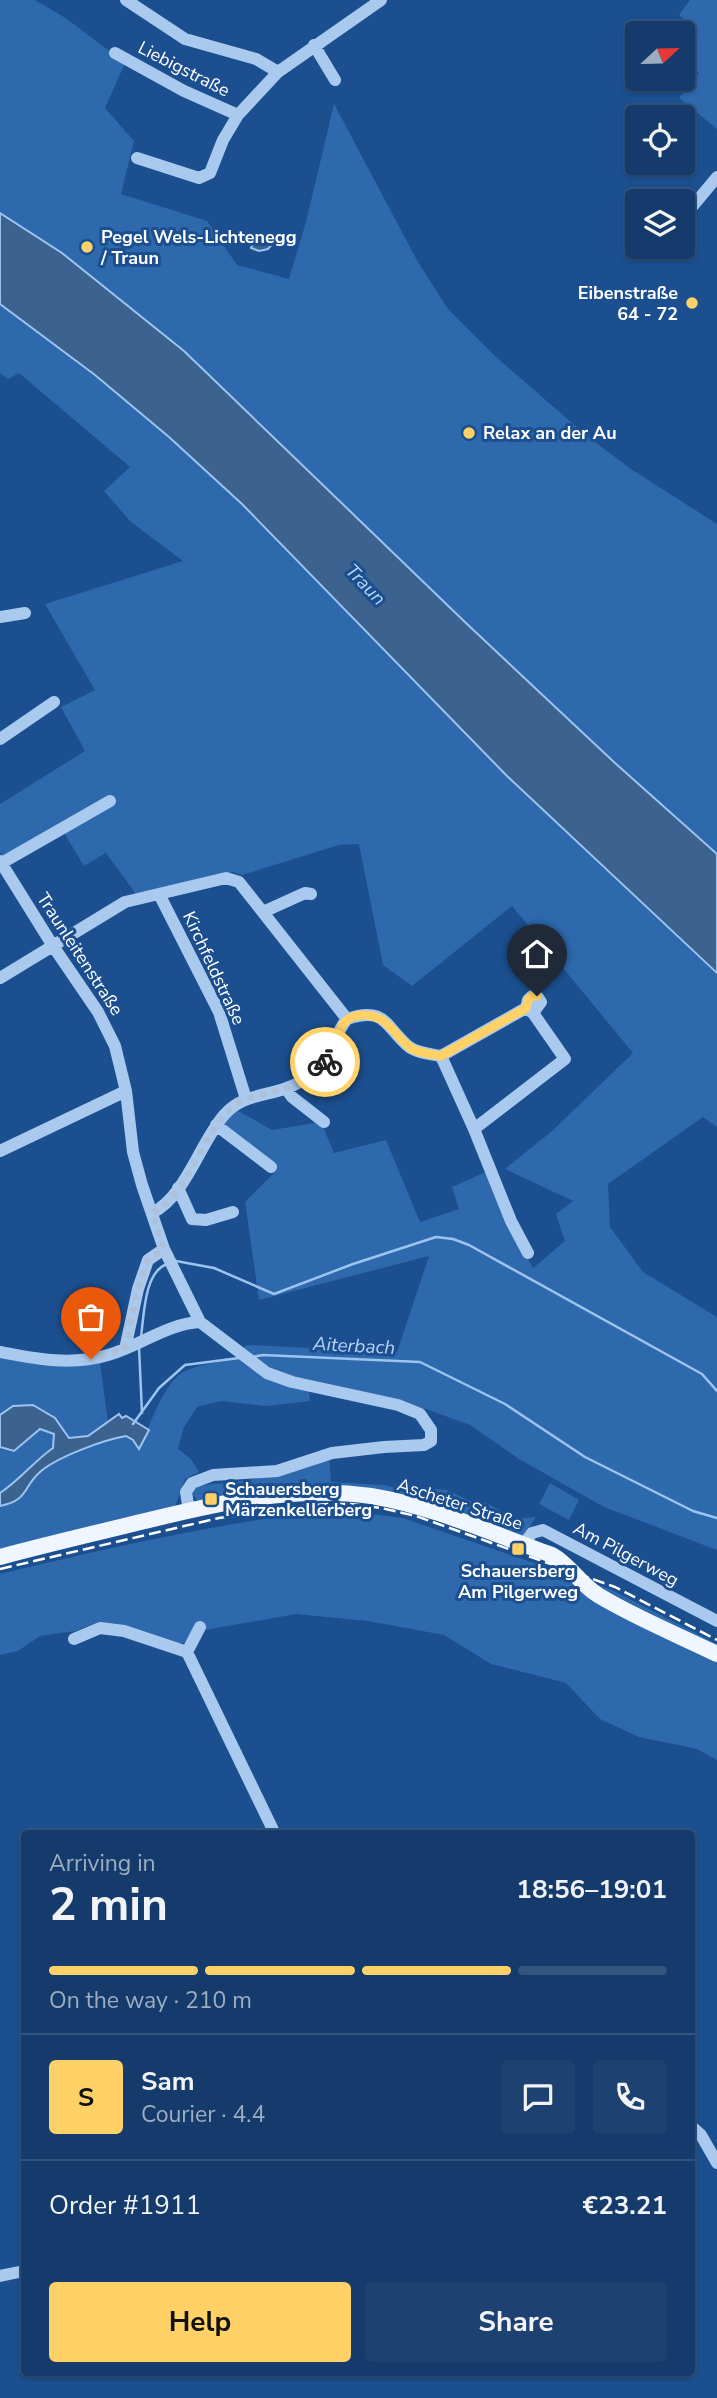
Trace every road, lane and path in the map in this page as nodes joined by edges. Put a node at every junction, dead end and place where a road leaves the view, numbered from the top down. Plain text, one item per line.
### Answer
1 (126, 0) edge
2 (381, 0) edge
3 (314, 45) junction
4 (115, 53) dead end
5 (278, 72) junction
6 (335, 80) dead end
7 (238, 115) junction
8 (136, 158) dead end
9 (717, 178) edge
10 (695, 204) edge
11 (25, 613) dead end
12 (0, 617) edge
13 (54, 702) dead end
14 (0, 739) edge
15 (110, 801) dead end
16 (0, 863) edge
17 (159, 894) junction
18 (311, 894) dead end
19 (263, 912) junction
20 (53, 946) junction
21 (0, 978) edge
22 (347, 1019) junction
23 (441, 1056) junction
24 (286, 1089) junction
25 (126, 1091) junction
26 (246, 1099) junction
27 (324, 1122) dead end
28 (216, 1125) junction
29 (474, 1129) junction
30 (0, 1151) edge
31 (271, 1167) dead end
32 (178, 1188) junction
33 (233, 1212) dead end
34 (152, 1213) junction
35 (166, 1252) junction
36 (528, 1253) dead end
37 (200, 1322) junction
38 (128, 1347) junction
39 (0, 1352) edge
40 (189, 1511) junction
41 (523, 1545) junction
42 (0, 1557) edge
43 (717, 1621) edge
44 (200, 1627) dead end
45 (74, 1639) dead end
46 (717, 1654) edge
47 (188, 1655) junction
48 (273, 1830) edge
49 (695, 2130) edge
50 (717, 2164) edge
51 (21, 2272) edge
52 (0, 2276) edge

1 - 5 street
2 - 3 street
3 - 5 street
3 - 6 street
4 - 7 street, Liebigstraße
5 - 7 street
7 - 8 street
9 - 10 street
11 - 12 street
13 - 14 street
15 - 16 street
16 - 20 street, Traunleitenstraße
17 - 19 street
17 - 20 street
17 - 26 street, Kirchfeldstraße
18 - 19 street
19 - 22 street
20 - 21 street
20 - 25 street, Traunleitenstraße
22 - 23 street
22 - 24 street
23 - 29 street
23 - 29 street
24 - 26 street
24 - 27 street
25 - 30 street
25 - 34 street, Traunleitenstraße
26 - 28 street
28 - 31 street
28 - 32 street
29 - 36 street
32 - 33 street
32 - 34 street
34 - 35 street, Traunleitenstraße
35 - 37 street, Traunleitenstraße
35 - 38 street
37 - 38 street
37 - 40 street, Traunleitenstraße
38 - 39 street
40 - 41 main road, Ascheter Straße
40 - 42 main road, Ascheter Straße
41 - 43 street, Am Pilgerweg
41 - 46 main road, Ascheter Straße
44 - 47 street
45 - 47 street
47 - 48 street
49 - 50 street
51 - 52 street

